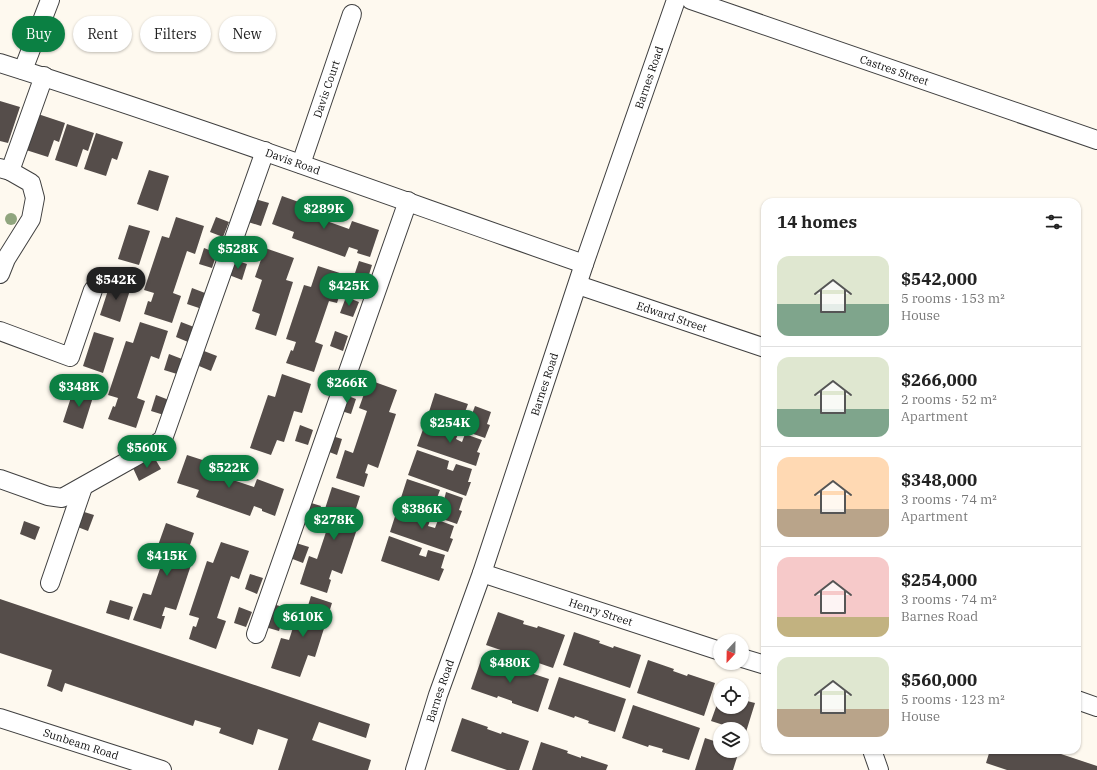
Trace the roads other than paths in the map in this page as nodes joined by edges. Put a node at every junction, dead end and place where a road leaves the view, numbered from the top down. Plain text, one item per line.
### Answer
1 (50, 0) edge
2 (676, 0) edge
3 (691, 0) edge
4 (352, 14) dead end
5 (0, 63) edge
6 (23, 70) junction
7 (44, 76) junction
8 (1097, 140) edge
9 (265, 151) junction
10 (301, 164) junction
11 (5, 169) edge
12 (408, 201) junction
13 (584, 264) junction
14 (0, 274) edge
15 (578, 285) junction
16 (93, 290) dead end
17 (0, 331) edge
18 (761, 347) edge
19 (0, 479) edge
20 (83, 487) junction
21 (482, 573) junction
22 (50, 583) dead end
23 (256, 634) dead end
24 (713, 649) edge
25 (749, 660) edge
26 (761, 664) edge
27 (1081, 701) edge
28 (1097, 707) edge
29 (0, 718) edge
30 (873, 754) edge
31 (162, 770) edge
32 (415, 770) edge
33 (879, 770) edge

1 - 6 street
2 - 13 street, Barnes Road
3 - 8 street, Castres Street
4 - 10 street, Davis Court
5 - 6 street, Davis Road
6 - 7 street, Davis Road
7 - 9 street, Davis Road
7 - 11 street
9 - 10 street, Davis Road
9 - 20 street
10 - 12 street, Davis Road
11 - 14 street
12 - 13 street, Davis Road
12 - 23 street
13 - 15 street, Barnes Road
15 - 18 street, Edward Street
15 - 21 street, Barnes Road
16 - 17 street
19 - 20 street
20 - 22 street
21 - 24 street, Henry Street
21 - 32 street, Barnes Road
25 - 26 street
27 - 28 street
29 - 31 street, Sunbeam Road
30 - 33 street

